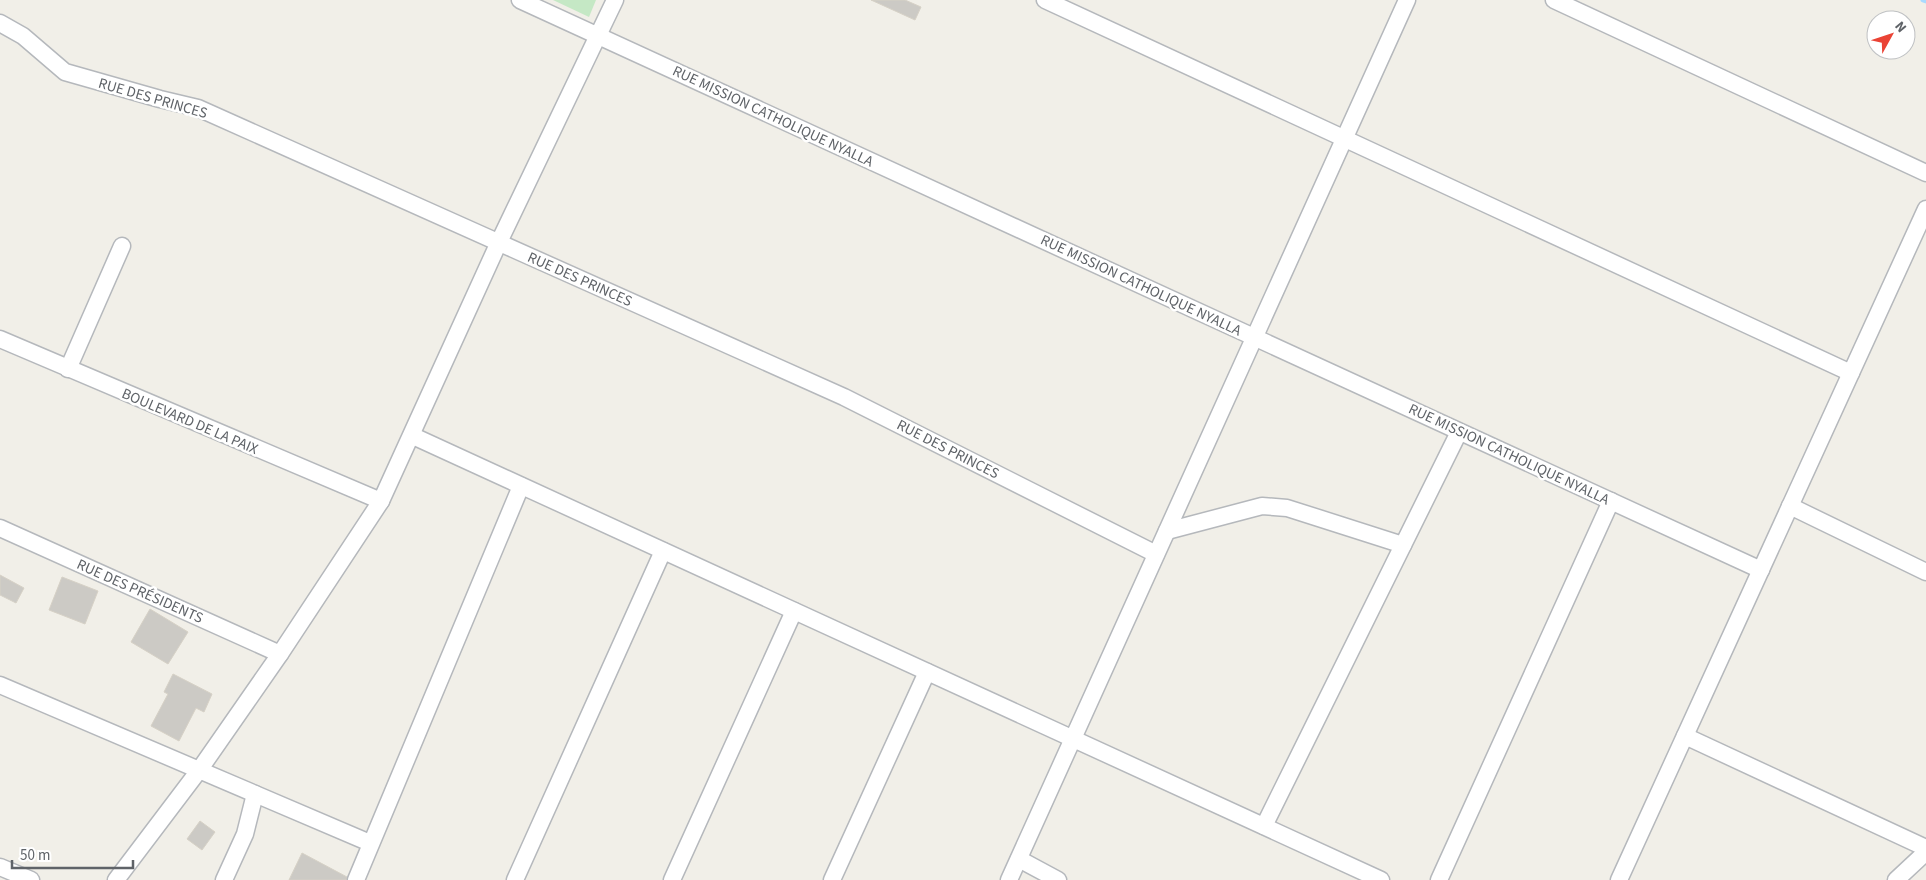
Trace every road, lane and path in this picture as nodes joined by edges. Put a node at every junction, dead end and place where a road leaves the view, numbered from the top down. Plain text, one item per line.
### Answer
1 (520, 0) edge
2 (615, 0) edge
3 (1045, 0) edge
4 (1407, 0) edge
5 (1554, 0) edge
6 (0, 23) edge
7 (598, 35) junction
8 (1344, 139) junction
9 (1926, 172) edge
10 (1926, 209) edge
11 (499, 242) junction
12 (122, 246) dead end
13 (1254, 338) junction
14 (0, 339) edge
15 (68, 369) junction
16 (1851, 373) junction
17 (1459, 432) junction
18 (413, 436) junction
19 (521, 486) junction
20 (1612, 501) junction
21 (382, 502) junction
22 (1790, 506) junction
23 (0, 528) edge
24 (1167, 531) junction
25 (1403, 545) junction
26 (663, 551) junction
27 (1156, 554) junction
28 (1761, 570) junction
29 (1926, 572) edge
30 (794, 611) junction
31 (280, 654) junction
32 (927, 672) junction
33 (0, 686) edge
34 (1685, 736) junction
35 (1073, 739) junction
36 (200, 769) junction
37 (255, 794) junction
38 (1264, 826) junction
39 (370, 843) junction
40 (1926, 848) edge
41 (1926, 852) edge
42 (1019, 859) junction
43 (0, 867) edge
44 (31, 880) edge
45 (116, 880) edge
46 (224, 880) edge
47 (356, 880) edge
48 (516, 880) edge
49 (672, 880) edge
50 (832, 880) edge
51 (1009, 880) edge
52 (1058, 880) edge
53 (1381, 880) edge
54 (1439, 880) edge
55 (1619, 880) edge
56 (1896, 880) edge

1 - 7 street, RUE MISSION CATHOLIQUE NYALLA
2 - 7 street
3 - 8 street
4 - 8 street
5 - 9 street
6 - 11 street, RUE DES PRINCES
7 - 11 street
7 - 13 street, RUE MISSION CATHOLIQUE NYALLA
8 - 13 street
8 - 16 street
10 - 16 street
11 - 18 street
11 - 27 street, RUE DES PRINCES
12 - 15 street
13 - 17 street, RUE MISSION CATHOLIQUE NYALLA
13 - 24 street
14 - 15 street, BOULEVARD DE LA PAIX
15 - 21 street, BOULEVARD DE LA PAIX
16 - 22 street
17 - 20 street, RUE MISSION CATHOLIQUE NYALLA
17 - 25 street
18 - 19 street
18 - 21 street
19 - 26 street
19 - 39 street
20 - 28 street, RUE MISSION CATHOLIQUE NYALLA
20 - 54 street
21 - 31 street
22 - 28 street
22 - 29 street
23 - 31 street, RUE DES PRÉSIDENTS
24 - 25 street
24 - 27 street
25 - 38 street
26 - 30 street
26 - 48 street
27 - 35 street
28 - 34 street
30 - 32 street
30 - 49 street
31 - 36 street
32 - 35 street
32 - 50 street
33 - 36 street
34 - 40 street
34 - 55 street
35 - 38 street
35 - 42 street
36 - 37 street
36 - 45 street
37 - 39 street
37 - 46 street
38 - 53 street
39 - 47 street
41 - 56 street
42 - 51 street
42 - 52 street
43 - 44 street

